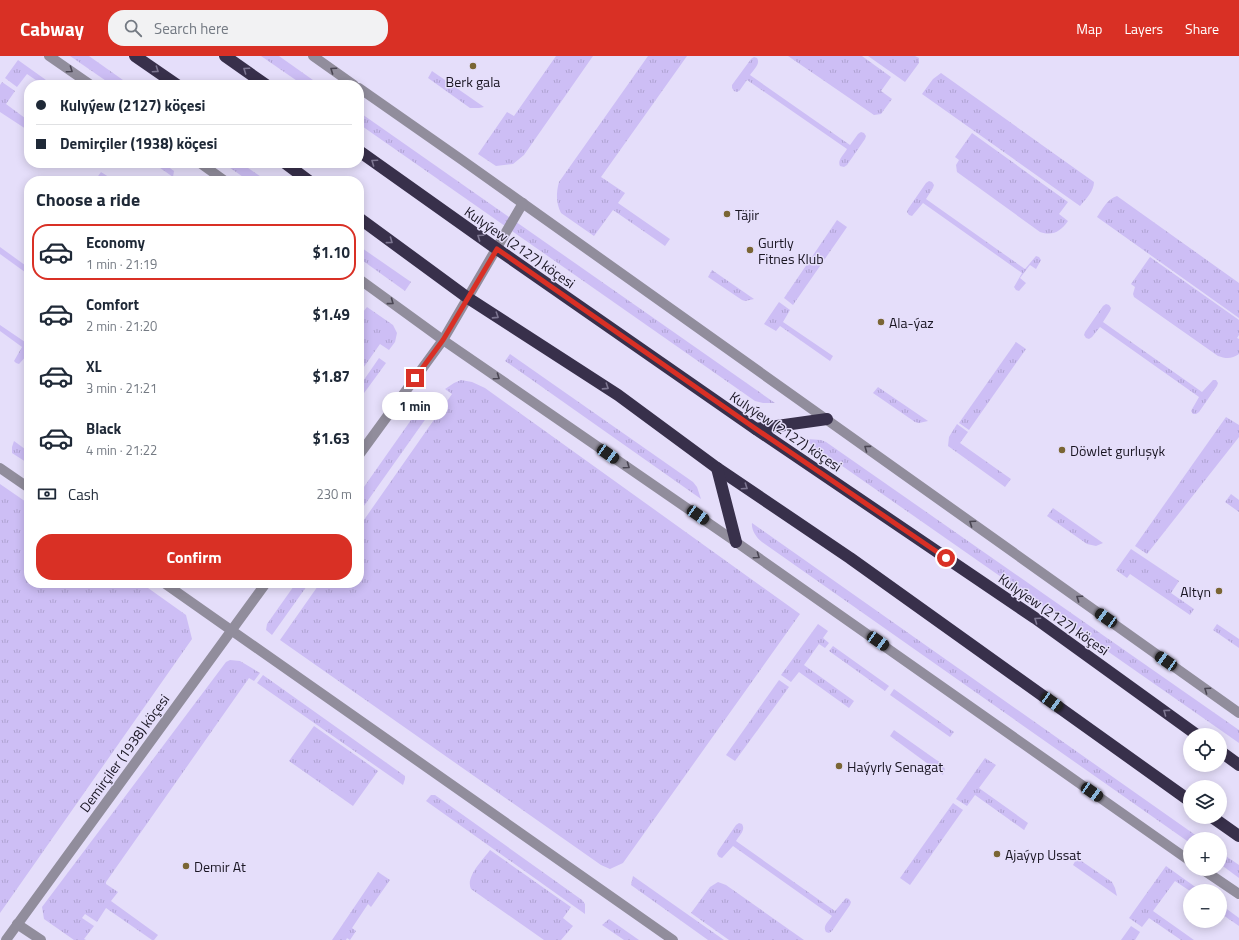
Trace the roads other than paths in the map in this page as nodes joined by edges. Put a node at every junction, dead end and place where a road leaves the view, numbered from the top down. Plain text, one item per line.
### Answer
1 (49, 56) edge
2 (135, 56) edge
3 (312, 56) edge
4 (227, 57) edge
5 (84, 80) edge
6 (170, 80) edge
7 (259, 80) edge
8 (347, 80) edge
9 (364, 92) edge
10 (364, 155) edge
11 (207, 168) edge
12 (292, 168) edge
13 (218, 176) edge
14 (302, 176) edge
15 (523, 203) junction
16 (364, 222) edge
17 (497, 249) junction
18 (364, 283) edge
19 (468, 298) junction
20 (443, 340) junction
21 (827, 419) junction
22 (756, 429) junction
23 (364, 448) edge
24 (0, 468) edge
25 (717, 468) junction
26 (24, 485) edge
27 (736, 542) junction
28 (171, 588) edge
29 (262, 588) edge
30 (231, 630) junction
31 (1239, 712) edge
32 (1187, 728) edge
33 (1227, 756) edge
34 (1239, 765) edge
35 (1183, 796) edge
36 (1222, 824) edge
37 (1239, 836) edge
38 (1183, 856) edge
39 (1212, 876) edge
40 (1239, 894) edge
41 (17, 924) junction
42 (6, 940) edge
43 (41, 940) edge
44 (673, 940) edge

1 -> 5 street
2 -> 6 highway
8 -> 3 street
7 -> 4 highway
9 - 15 street
17 -> 10 highway, Kulyýew (2127) köçesi
11 - 13 street
12 - 14 highway
15 - 17 street
15 - 21 street
16 -> 19 highway
17 - 19 street
17 - 22 highway, Kulyýew (2127) köçesi
18 -> 20 street
19 - 20 street
19 -> 25 highway
20 - 23 street
20 -> 27 street
21 - 22 highway
31 -> 21 street
32 -> 22 highway, Kulyýew (2127) köçesi
24 - 26 street
25 - 27 highway
25 -> 35 highway
27 -> 38 street
28 - 30 street
29 - 30 street, Demirçiler (1938) köçesi
30 - 41 street, Demirçiler (1938) köçesi
30 - 44 street
33 - 34 highway
36 - 37 highway
39 - 40 street
41 - 42 street, Demirçiler (1938) köçesi
41 - 43 street

